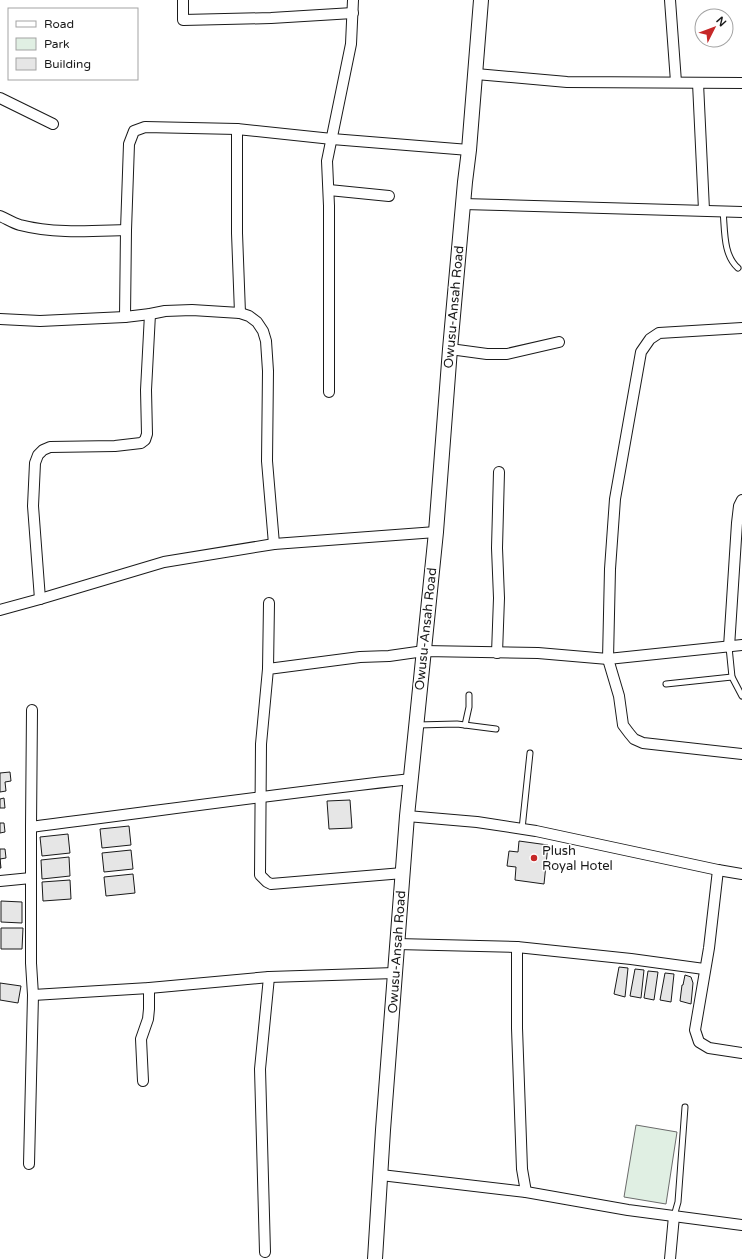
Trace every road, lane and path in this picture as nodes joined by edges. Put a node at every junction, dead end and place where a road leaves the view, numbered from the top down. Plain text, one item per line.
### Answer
1 (183, 0) edge
2 (353, 0) edge
3 (481, 0) edge
4 (670, 0) edge
5 (353, 13) junction
6 (476, 74) junction
7 (676, 82) junction
8 (698, 83) junction
9 (742, 83) edge
10 (0, 98) edge
11 (53, 124) dead end
12 (237, 129) junction
13 (332, 139) junction
14 (469, 150) junction
15 (329, 190) junction
16 (390, 196) dead end
17 (463, 204) junction
18 (704, 210) junction
19 (723, 211) junction
20 (742, 212) edge
21 (0, 216) edge
22 (126, 230) junction
23 (738, 268) dead end
24 (240, 313) junction
25 (150, 314) junction
26 (125, 317) junction
27 (0, 319) edge
28 (742, 328) edge
29 (559, 342) dead end
30 (450, 349) junction
31 (329, 392) dead end
32 (499, 472) dead end
33 (742, 500) edge
34 (436, 532) junction
35 (274, 544) junction
36 (40, 599) junction
37 (268, 603) dead end
38 (0, 610) edge
39 (742, 645) edge
40 (729, 647) junction
41 (424, 651) junction
42 (497, 652) junction
43 (608, 659) junction
44 (268, 669) junction
45 (732, 677) junction
46 (666, 684) dead end
47 (470, 695) dead end
48 (742, 696) edge
49 (32, 710) dead end
50 (416, 725) junction
51 (465, 725) junction
52 (496, 729) dead end
53 (530, 753) dead end
54 (742, 754) edge
55 (411, 779) junction
56 (260, 796) junction
57 (407, 816) junction
58 (30, 827) junction
59 (522, 829) junction
60 (718, 870) junction
61 (403, 873) junction
62 (742, 874) edge
63 (31, 878) junction
64 (0, 881) edge
65 (397, 944) junction
66 (517, 947) junction
67 (704, 969) junction
68 (395, 973) junction
69 (269, 977) junction
70 (149, 988) junction
71 (33, 995) junction
72 (742, 1054) edge
73 (144, 1081) dead end
74 (685, 1106) dead end
75 (29, 1164) dead end
76 (381, 1175) junction
77 (526, 1192) junction
78 (674, 1216) junction
79 (742, 1225) edge
80 (265, 1252) dead end
81 (375, 1259) edge
82 (670, 1259) edge

1 - 5 street
2 - 5 street
3 - 6 street, Owusu-Ansah Road
4 - 7 street
5 - 13 street
6 - 7 street
6 - 14 street, Owusu-Ansah Road
7 - 8 street
8 - 9 street
8 - 18 street
10 - 11 street
12 - 13 street
12 - 22 street
12 - 24 street
13 - 14 street
13 - 15 street
14 - 17 street, Owusu-Ansah Road
15 - 16 street
15 - 31 street
17 - 18 street
17 - 30 street, Owusu-Ansah Road
18 - 19 street
19 - 20 street
19 - 23 lane
21 - 22 street
22 - 26 street
24 - 25 street
24 - 35 street
25 - 26 street
25 - 36 street
26 - 27 street
28 - 43 street
29 - 30 street
30 - 34 street, Owusu-Ansah Road
32 - 42 street
33 - 40 street
34 - 35 street
34 - 41 street, Owusu-Ansah Road
35 - 36 street
36 - 38 street
37 - 44 street
39 - 40 street
40 - 43 street
40 - 45 lane
41 - 42 street
41 - 44 street
41 - 50 street, Owusu-Ansah Road
42 - 43 street
43 - 54 street
44 - 56 street
45 - 46 lane
45 - 48 lane
47 - 51 lane
49 - 58 street
50 - 51 lane
50 - 55 street, Owusu-Ansah Road
51 - 52 lane
53 - 59 lane
55 - 56 street
55 - 57 street, Owusu-Ansah Road
56 - 58 street
56 - 61 street
57 - 59 street
57 - 61 street, Owusu-Ansah Road
58 - 63 street
59 - 60 street
60 - 62 street
60 - 67 street
61 - 65 street, Owusu-Ansah Road
63 - 64 street
63 - 71 street
65 - 66 street
65 - 68 street, Owusu-Ansah Road
66 - 67 street
66 - 77 street
67 - 72 street
68 - 69 street
68 - 76 street, Owusu-Ansah Road
69 - 70 street
69 - 80 street
70 - 71 street
70 - 73 street
71 - 75 street
74 - 78 lane
76 - 77 street
76 - 81 street, Owusu-Ansah Road
77 - 78 street
78 - 79 street
78 - 82 street

